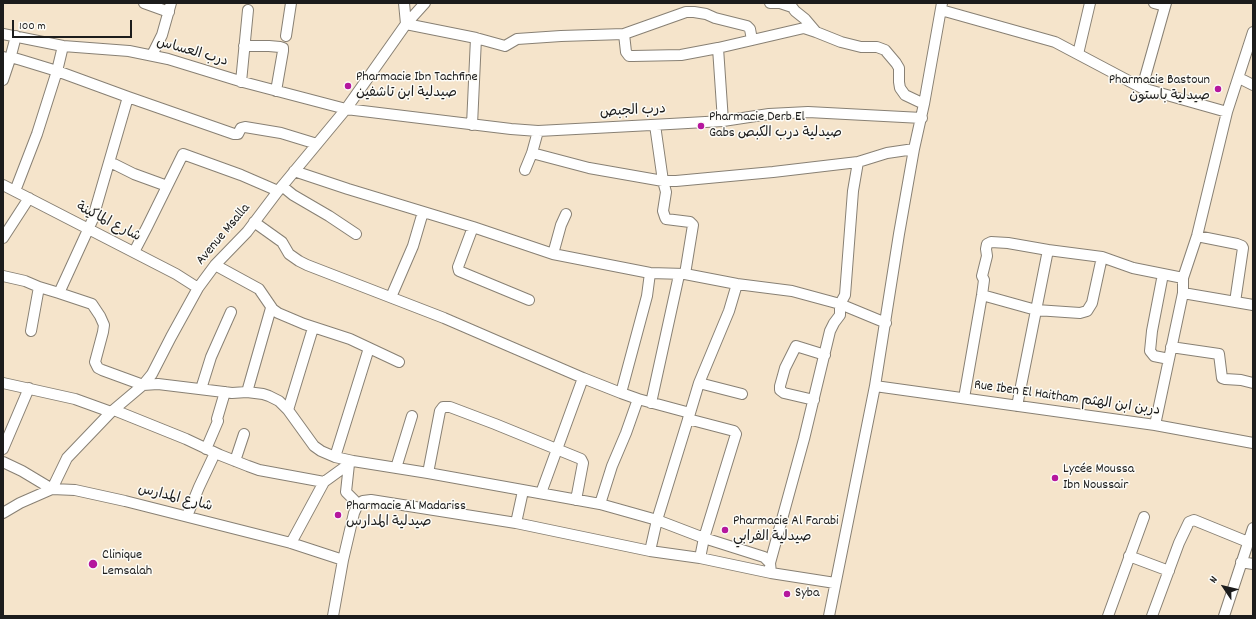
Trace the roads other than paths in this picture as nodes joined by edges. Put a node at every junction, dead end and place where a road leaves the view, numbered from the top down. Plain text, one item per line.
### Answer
1 (144, 3) edge
2 (291, 3) edge
3 (404, 3) edge
4 (425, 3) edge
5 (770, 3) edge
6 (1090, 3) edge
7 (1154, 3) edge
8 (1166, 4) edge
9 (942, 7) edge
10 (170, 8) edge
11 (248, 10) dead end
12 (406, 24) junction
13 (816, 32) junction
14 (1253, 32) edge
15 (3, 34) edge
16 (624, 34) junction
17 (16, 36) junction
18 (286, 36) dead end
19 (476, 38) junction
20 (752, 40) junction
21 (63, 46) junction
22 (244, 46) junction
23 (718, 48) junction
24 (1078, 54) junction
25 (152, 55) junction
26 (7, 58) edge
27 (57, 71) junction
28 (1238, 78) junction
29 (3, 80) edge
30 (241, 82) junction
31 (1253, 85) edge
32 (1142, 88) junction
33 (276, 91) junction
34 (128, 97) junction
35 (924, 104) junction
36 (346, 109) junction
37 (1227, 112) junction
38 (922, 118) junction
39 (723, 121) junction
40 (655, 124) junction
41 (472, 125) junction
42 (538, 131) junction
43 (317, 144) junction
44 (914, 149) junction
45 (532, 153) junction
46 (110, 162) junction
47 (858, 162) junction
48 (525, 170) dead end
49 (294, 171) junction
50 (663, 180) junction
51 (3, 185) edge
52 (167, 186) junction
53 (280, 189) junction
54 (15, 190) junction
55 (29, 198) junction
56 (423, 212) junction
57 (566, 214) dead end
58 (254, 222) junction
59 (473, 227) junction
60 (88, 230) junction
61 (356, 234) dead end
62 (1197, 236) junction
63 (3, 238) edge
64 (1048, 250) junction
65 (134, 252) junction
66 (553, 254) junction
67 (1102, 257) junction
68 (215, 265) junction
69 (650, 273) junction
70 (1163, 274) junction
71 (682, 275) junction
72 (3, 276) edge
73 (1183, 278) junction
74 (737, 284) junction
75 (39, 287) junction
76 (198, 288) junction
77 (59, 293) junction
78 (1183, 293) junction
79 (982, 296) junction
80 (391, 297) junction
81 (529, 300) dead end
82 (1235, 302) junction
83 (840, 304) junction
84 (1253, 305) edge
85 (271, 308) junction
86 (1036, 310) junction
87 (231, 312) dead end
88 (886, 323) junction
89 (313, 328) junction
90 (31, 331) dead end
91 (1172, 347) junction
92 (369, 348) junction
93 (825, 355) junction
94 (1169, 359) junction
95 (399, 362) dead end
96 (583, 378) junction
97 (3, 383) edge
98 (699, 383) junction
99 (1253, 383) edge
100 (143, 384) junction
101 (876, 386) junction
102 (29, 388) junction
103 (201, 389) junction
104 (225, 392) junction
105 (247, 392) junction
106 (621, 393) junction
107 (742, 394) dead end
108 (964, 398) junction
109 (638, 399) junction
110 (814, 400) junction
111 (651, 403) junction
112 (1016, 406) junction
113 (288, 410) junction
114 (113, 411) junction
115 (412, 416) dead end
116 (689, 416) junction
117 (1155, 425) junction
118 (244, 434) dead end
119 (1253, 444) edge
120 (3, 449) edge
121 (557, 449) junction
122 (211, 451) junction
123 (335, 457) junction
124 (235, 461) junction
125 (3, 462) edge
126 (351, 463) junction
127 (396, 468) junction
128 (428, 473) junction
129 (324, 482) junction
130 (52, 489) junction
131 (523, 491) junction
132 (540, 493) junction
133 (576, 500) junction
134 (358, 504) junction
135 (600, 504) junction
136 (3, 513) edge
137 (188, 516) junction
138 (1144, 517) dead end
139 (657, 520) junction
140 (516, 523) junction
141 (1253, 529) edge
142 (704, 538) junction
143 (1248, 542) junction
144 (291, 543) junction
145 (650, 551) junction
146 (1129, 556) junction
147 (700, 558) junction
148 (343, 560) junction
149 (1241, 562) junction
150 (1253, 564) edge
151 (770, 568) junction
152 (1168, 571) junction
153 (835, 583) junction
154 (333, 616) edge
155 (829, 616) edge
156 (1108, 616) edge
157 (1152, 616) edge
158 (1224, 616) edge

1 - 10 street
2 - 18 street
3 - 12 street
4 - 12 street, Avenue Msalla
5 - 13 street
6 - 24 street
7 - 8 street
8 - 32 street
9 - 24 street
9 - 35 street
10 - 25 street
11 - 22 street
12 - 19 street
12 - 36 street, Avenue Msalla
13 - 20 street
13 - 35 street
14 - 28 street
15 - 17 street, درب العساس
16 - 19 street
16 - 20 street
16 - 23 street
17 - 21 street, درب العساس
17 - 26 street
19 - 41 street
20 - 23 street
21 - 25 street, درب العساس
21 - 27 street
22 - 30 street
22 - 33 street
23 - 39 street
24 - 32 street
25 - 30 street, درب العساس
26 - 27 street
26 - 29 street
27 - 34 street
27 - 54 street
28 - 31 street
28 - 37 street
30 - 33 street, درب العساس
32 - 37 street
33 - 36 street, درب العساس
34 - 43 street
34 - 46 street
35 - 38 street
36 - 41 street, درب الجبص
36 - 43 street, Avenue Msalla
37 - 62 street
38 - 39 street, درب الجبص
38 - 44 street
39 - 40 street, درب الجبص
40 - 42 street, درب الجبص
40 - 50 street
41 - 42 street, درب الجبص
42 - 45 street
43 - 49 street, Avenue Msalla
44 - 47 street
44 - 88 street
45 - 48 street
45 - 50 street
46 - 52 street
46 - 60 street
47 - 50 street
47 - 83 street
49 - 53 street, Avenue Msalla
49 - 56 street
50 - 71 street
51 - 54 street, شارع الماكينة
52 - 53 street
52 - 65 street
53 - 58 street, Avenue Msalla
53 - 61 street
54 - 55 street, شارع الماكينة
55 - 60 street, شارع الماكينة
55 - 63 street
56 - 59 street
56 - 80 street
57 - 66 street
58 - 68 street, Avenue Msalla
58 - 80 street
59 - 66 street
59 - 81 street
60 - 65 street, شارع الماكينة
60 - 77 street
62 - 73 street
62 - 82 street
64 - 67 street
64 - 79 street
64 - 86 street
65 - 76 street, شارع الماكينة
66 - 69 street
67 - 70 street
67 - 86 street
68 - 76 street, Avenue Msalla
68 - 85 street
69 - 71 street
69 - 106 street
70 - 73 street
70 - 94 street
71 - 74 street
71 - 111 street
72 - 75 street
73 - 78 street
74 - 83 street
74 - 98 street
75 - 77 street
75 - 90 street
76 - 100 street, Avenue Msalla
77 - 100 street
78 - 82 street
78 - 91 street
79 - 86 street
79 - 108 street
80 - 96 street
82 - 84 street
83 - 88 street
83 - 93 street
85 - 89 street
85 - 105 street
86 - 112 street
87 - 103 street
88 - 101 street
89 - 92 street
89 - 113 street
91 - 94 street
91 - 99 street
92 - 95 street
92 - 123 street
93 - 110 street
93 - 110 street
94 - 117 street
96 - 106 street
96 - 121 street
97 - 102 street
98 - 107 street
98 - 116 street
100 - 103 street
100 - 114 street, Avenue Msalla
101 - 108 street, Rue Iben El Haitham دربن ابن الهثم
101 - 153 street
102 - 114 street
102 - 120 street
103 - 104 street
104 - 105 street
104 - 122 street
105 - 113 street
106 - 109 street
108 - 112 street, Rue Iben El Haitham دربن ابن الهثم
109 - 111 street
109 - 135 street
110 - 151 street
111 - 116 street
112 - 117 street, Rue Iben El Haitham دربن ابن الهثم
113 - 123 street
114 - 122 street
114 - 130 street, Avenue Msalla
115 - 127 street
116 - 139 street
116 - 142 street
117 - 119 street, Rue Iben El Haitham دربن ابن الهثم
118 - 124 street
121 - 128 street
121 - 132 street
121 - 133 street
122 - 124 street
122 - 137 street
123 - 126 street
124 - 129 street
125 - 130 street, شارع المدارس
126 - 127 street
126 - 129 street
126 - 134 street
127 - 128 street
128 - 131 street
129 - 144 street
130 - 136 street
130 - 137 street, شارع المدارس
131 - 132 street
131 - 140 street
132 - 133 street
133 - 135 street
134 - 140 street
134 - 148 street
135 - 139 street
137 - 144 street, شارع المدارس
138 - 146 street
139 - 142 street
139 - 145 street
140 - 145 street
141 - 143 street
142 - 147 street
142 - 151 street
143 - 149 street
143 - 152 street
144 - 148 street, شارع المدارس
145 - 147 street
146 - 152 street
146 - 156 street
147 - 151 street
148 - 154 street
149 - 150 street
149 - 158 street
151 - 153 street
152 - 157 street
153 - 155 street

